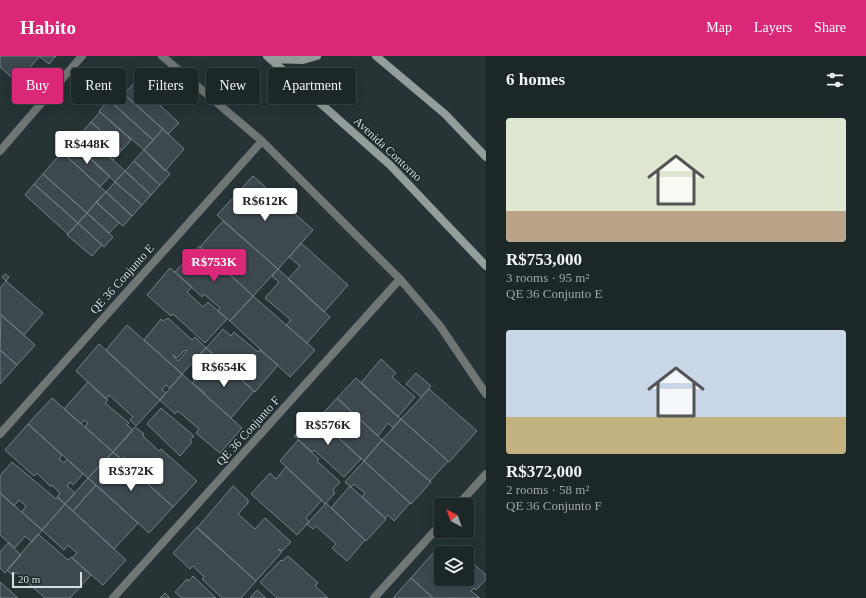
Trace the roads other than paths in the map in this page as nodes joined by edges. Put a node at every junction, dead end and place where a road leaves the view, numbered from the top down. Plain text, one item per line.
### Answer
1 (82, 56) edge
2 (162, 56) edge
3 (317, 56) edge
4 (376, 56) edge
5 (269, 57) edge
6 (262, 141) junction
7 (0, 151) edge
8 (486, 157) edge
9 (486, 266) edge
10 (400, 279) junction
11 (486, 394) edge
12 (0, 434) edge
13 (486, 474) edge
14 (464, 498) edge
15 (434, 532) edge
16 (114, 598) edge
17 (374, 598) edge

1 - 7 street
2 - 6 street
3 - 5 main road
4 - 8 main road
5 - 9 main road, Avenida Contorno
6 - 10 street
6 - 12 street, QE 36 Conjunto E
10 - 11 street
10 - 16 street, QE 36 Conjunto F
13 - 14 street
15 - 17 street

